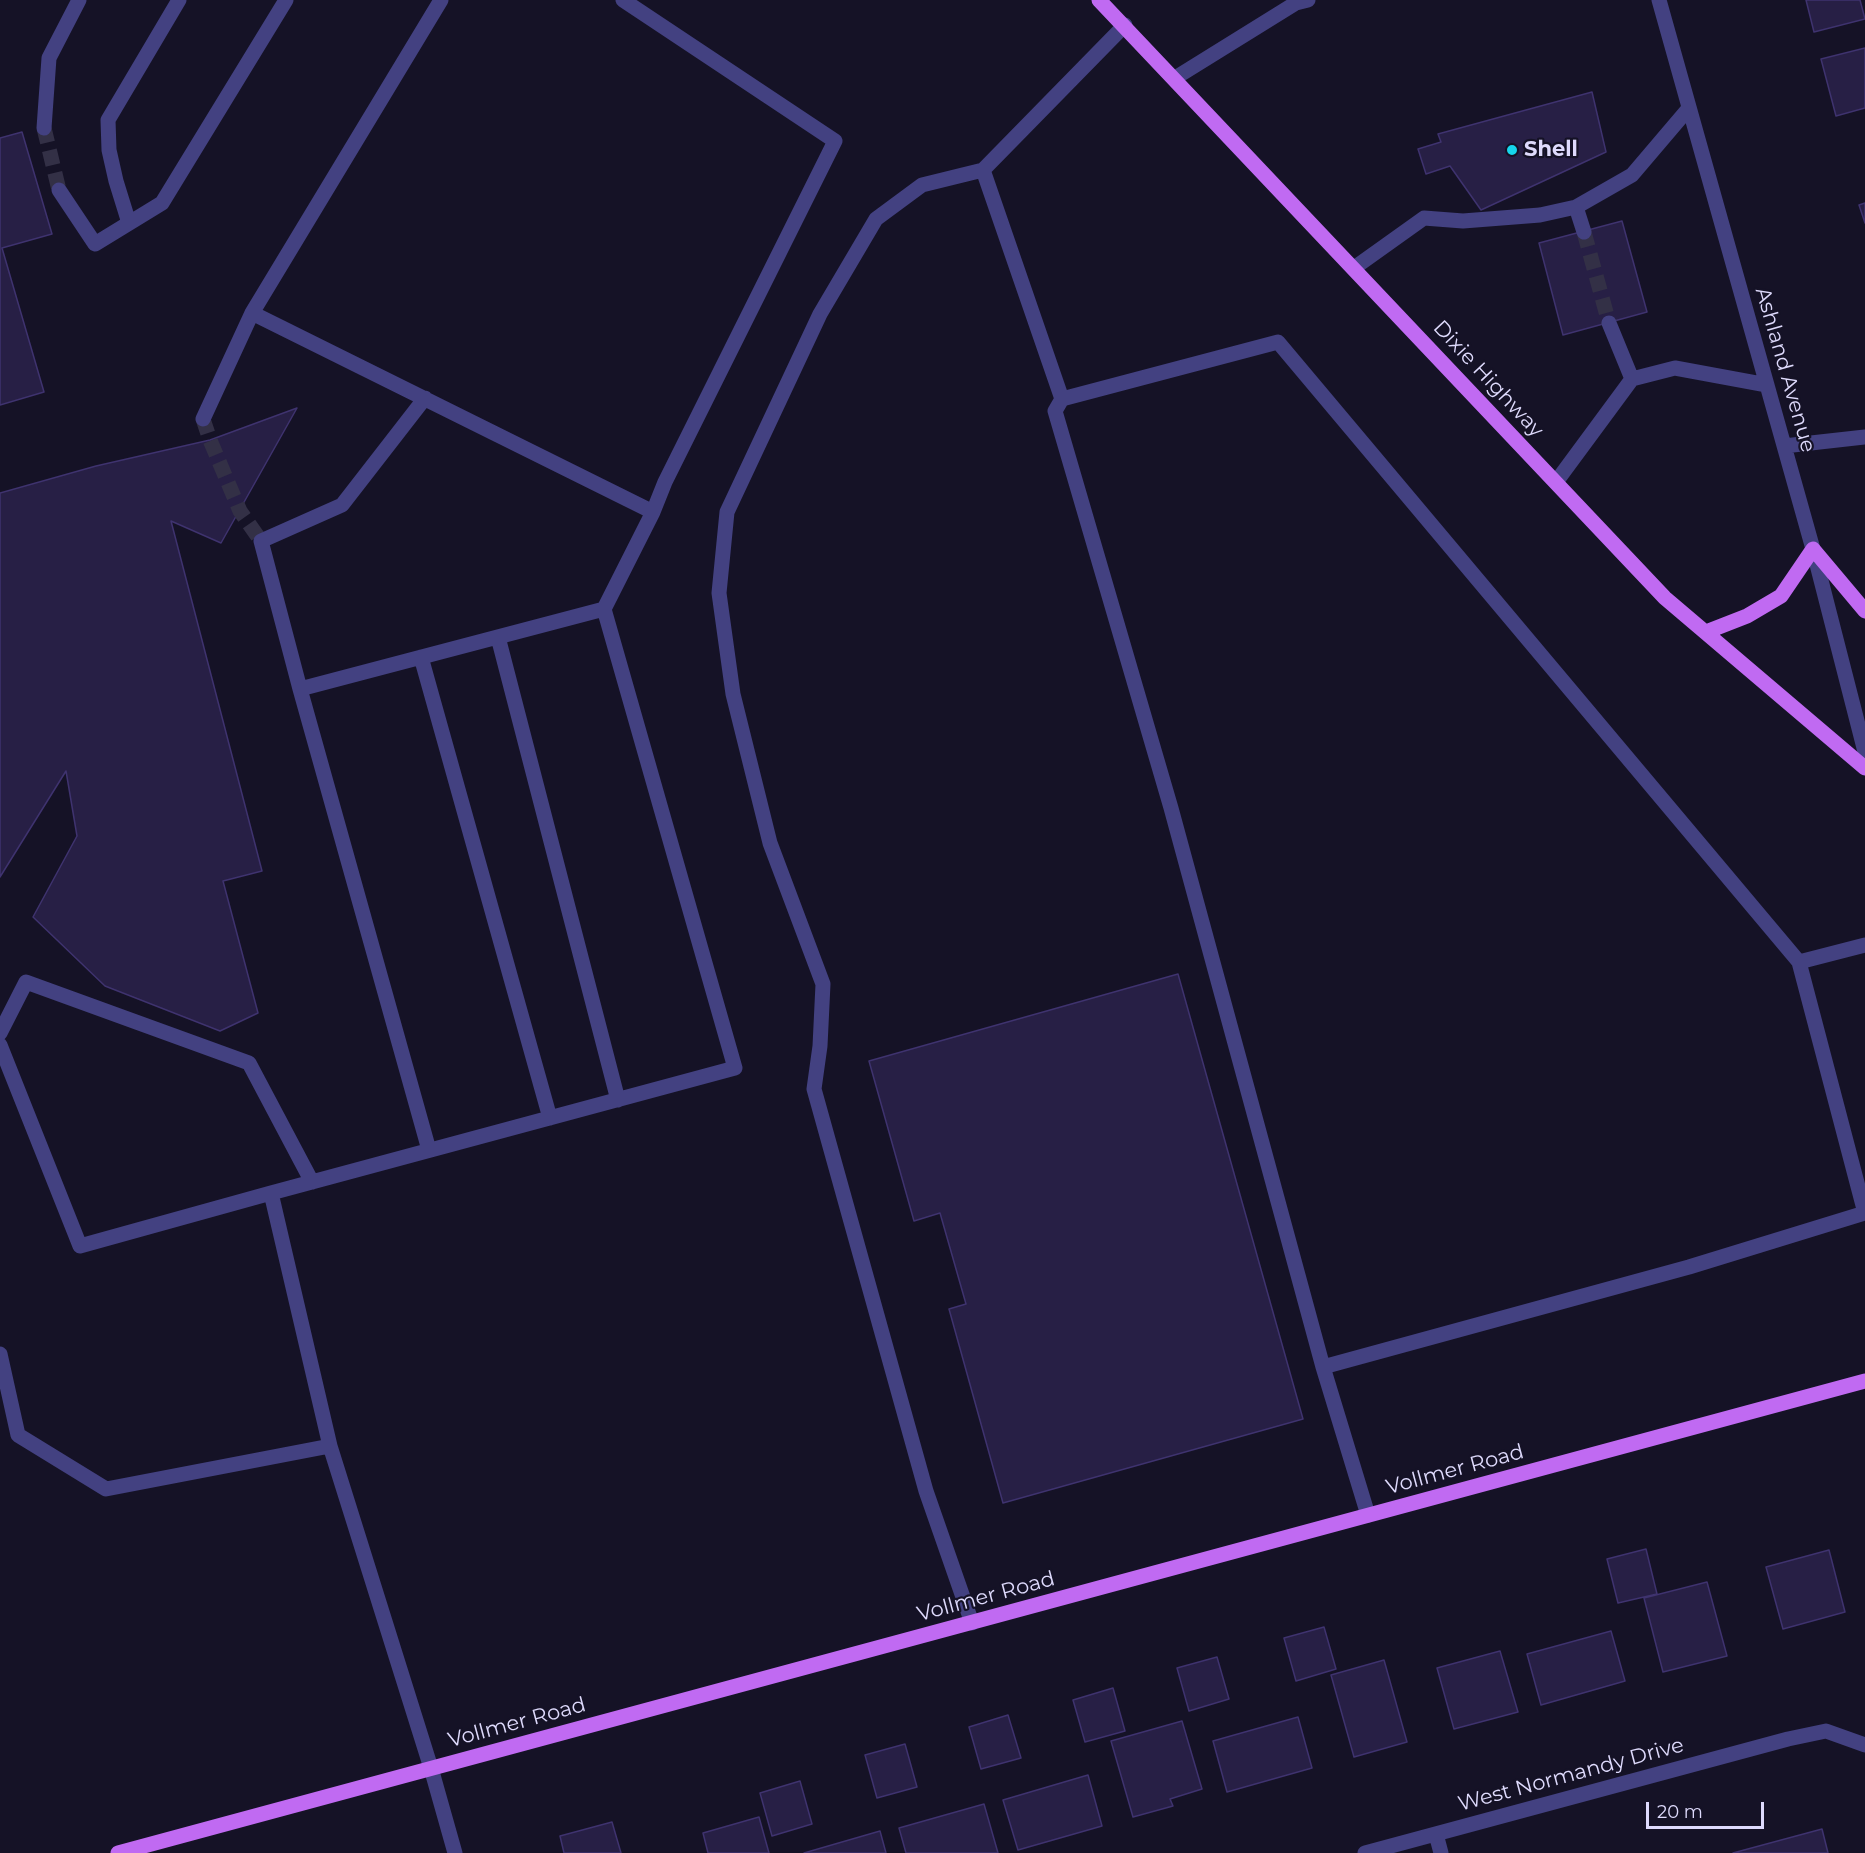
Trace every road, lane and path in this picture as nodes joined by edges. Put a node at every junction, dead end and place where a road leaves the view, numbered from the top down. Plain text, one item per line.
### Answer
1 (79, 0) edge
2 (179, 0) edge
3 (286, 0) edge
4 (441, 0) edge
5 (623, 0) edge
6 (1099, 0) edge
7 (1308, 0) edge
8 (1659, 0) edge
9 (1125, 26) junction
10 (1175, 78) junction
11 (1689, 108) junction
12 (44, 128) tunnel mouth
13 (983, 170) junction
14 (59, 190) tunnel mouth
15 (1576, 207) junction
16 (129, 223) junction
17 (1584, 232) tunnel mouth
18 (1354, 268) junction
19 (252, 313) junction
20 (1609, 323) tunnel mouth
21 (1632, 379) junction
22 (1767, 385) junction
23 (424, 398) junction
24 (1062, 399) junction
25 (203, 419) tunnel mouth
26 (1865, 437) edge
27 (1784, 446) junction
28 (1556, 482) junction
29 (653, 512) junction
30 (1813, 549) junction
31 (604, 609) junction
32 (1865, 611) edge
33 (1706, 632) junction
34 (498, 637) junction
35 (421, 657) junction
36 (300, 689) junction
37 (1865, 752) edge
38 (1865, 768) edge
39 (1865, 945) edge
40 (1799, 962) junction
41 (0, 1033) edge
42 (0, 1045) edge
43 (618, 1100) junction
44 (550, 1118) junction
45 (429, 1150) junction
46 (312, 1182) junction
47 (272, 1193) junction
48 (0, 1354) edge
49 (1323, 1367) junction
50 (1865, 1381) edge
51 (330, 1446) junction
52 (1368, 1515) junction
53 (972, 1623) junction
54 (1865, 1745) edge
55 (431, 1768) junction
56 (1436, 1834) junction
57 (118, 1853) edge
58 (455, 1853) edge
59 (1365, 1853) edge
60 (1441, 1853) edge

1 - 12 street
2 - 16 street
3 - 16 street
4 - 19 street
5 - 29 street
6 - 9 main road, Dixie Highway
7 - 10 street
8 - 11 street, Ashland Avenue
9 - 10 main road, Dixie Highway
9 - 13 street
10 - 18 main road, Dixie Highway
11 - 15 street
11 - 22 street, Ashland Avenue
13 - 24 street
13 - 53 street
14 - 16 street
15 - 17 street
15 - 18 street
18 - 28 main road, Dixie Highway
19 - 23 street
19 - 25 street
20 - 21 street
21 - 22 street
21 - 28 street
22 - 27 street, Ashland Avenue
23 - 29 street
23 - 36 street
24 - 40 street
24 - 49 street
26 - 27 street
27 - 30 street, Ashland Avenue
28 - 33 main road, Dixie Highway
29 - 31 street
30 - 32 main road
30 - 33 main road
30 - 37 street, Ashland Avenue
31 - 34 street
31 - 43 street
33 - 38 main road, Dixie Highway
34 - 35 street
34 - 43 street
35 - 36 street
35 - 44 street
36 - 45 street
39 - 40 street
40 - 49 street
41 - 46 street
42 - 47 street
43 - 44 street
44 - 45 street
45 - 46 street
46 - 47 street
47 - 51 street
48 - 51 street
49 - 52 street
50 - 52 main road, Vollmer Road
51 - 55 street
52 - 53 main road, Vollmer Road
53 - 55 main road, Vollmer Road
54 - 56 street, West Normandy Drive
55 - 57 main road, Vollmer Road
55 - 58 street
56 - 59 street, West Normandy Drive
56 - 60 street

